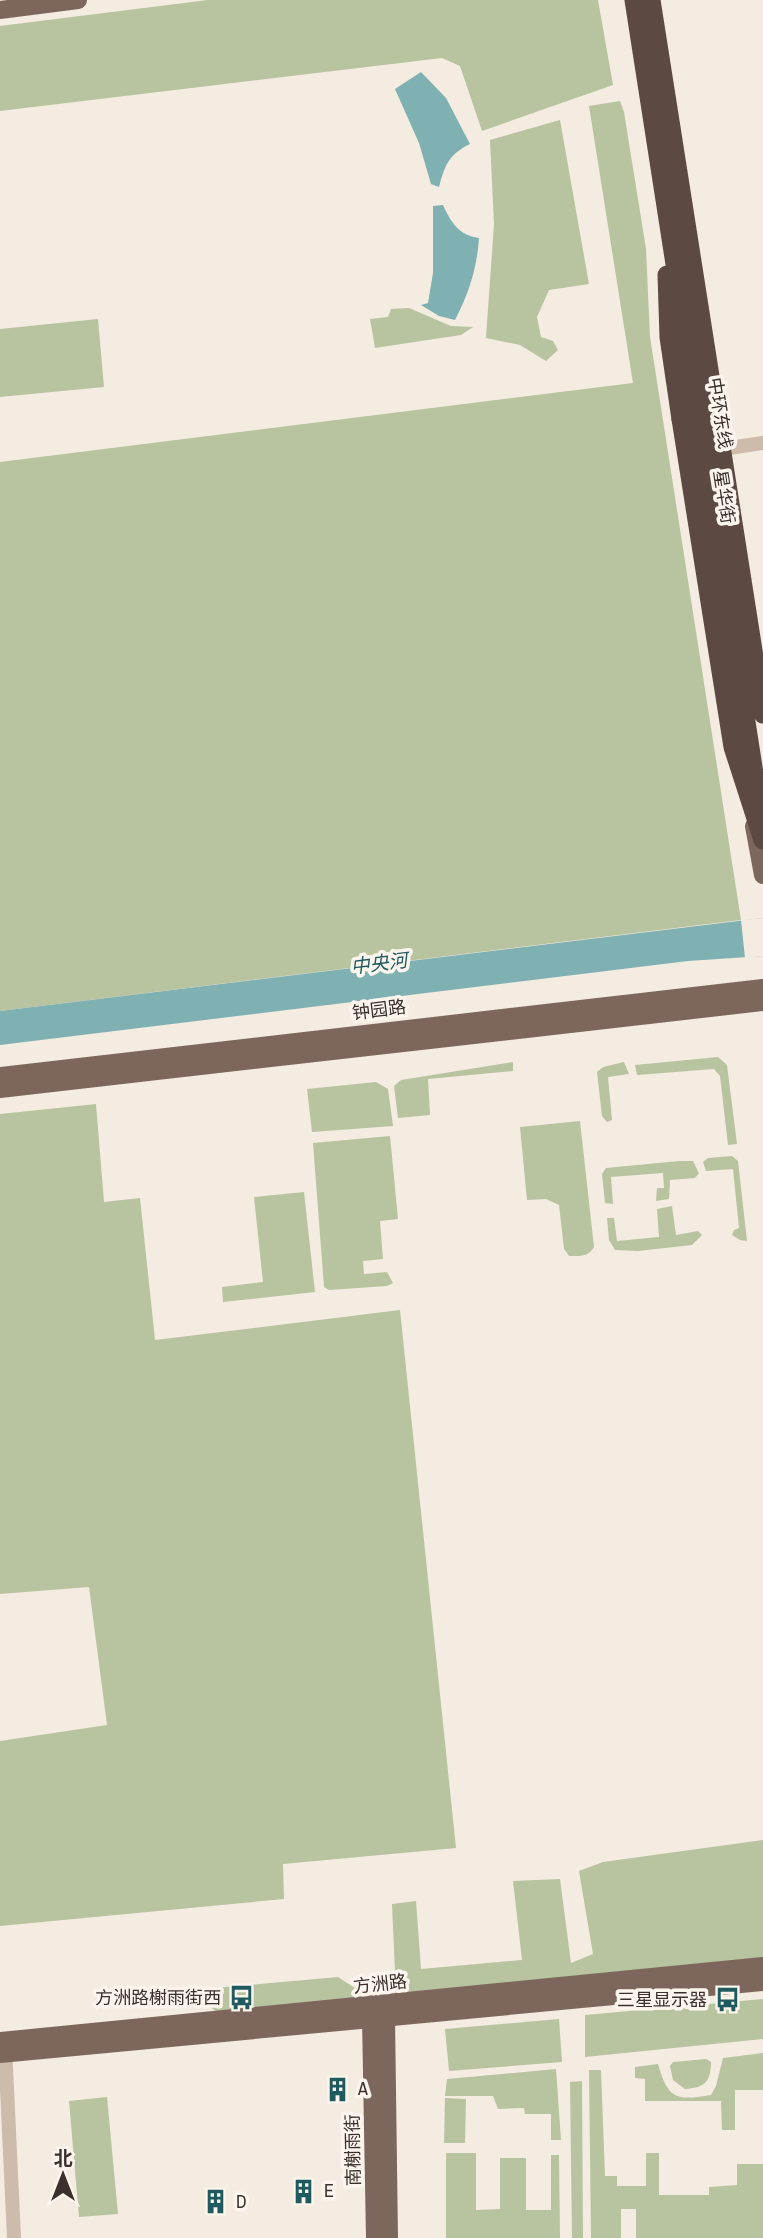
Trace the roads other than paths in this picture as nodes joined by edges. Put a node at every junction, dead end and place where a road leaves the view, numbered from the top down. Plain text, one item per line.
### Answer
1 (78, 0) edge
2 (625, 0) edge
3 (634, 0) edge
4 (643, 0) edge
5 (650, 0) edge
6 (659, 0) edge
7 (0, 10) edge
8 (663, 22) junction
9 (681, 136) junction
10 (666, 260) junction
11 (763, 443) edge
12 (729, 448) junction
13 (763, 666) edge
14 (763, 714) edge
15 (763, 832) edge
16 (763, 840) edge
17 (763, 875) edge
18 (763, 988) edge
19 (763, 1002) edge
20 (0, 1076) edge
21 (0, 1089) edge
22 (763, 1966) edge
23 (763, 1982) edge
24 (378, 2013) junction
25 (3, 2047) edge
26 (14, 2238) edge
27 (375, 2238) edge
28 (389, 2238) edge

1 - 7 main road
2 - 10 main road, 星华街
3 - 15 highway, 中环东线, bridge
4 - 9 main road
5 - 8 main road
5 - 14 highway, 中环东线, bridge
6 - 8 main road, 星华街
8 - 9 main road, 星华街
9 - 12 main road, 星华街
10 - 16 highway, bridge
10 - 17 main road, 星华街
11 - 12 street
12 - 13 main road, 星华街
18 - 20 main road, 钟园路
19 - 21 main road, 钟园路
22 - 24 main road, 方洲路
23 - 24 main road, 方洲路
24 - 25 main road, 方洲路
24 - 27 main road, 南榭雨街
24 - 28 main road, 南榭雨街
25 - 26 street

